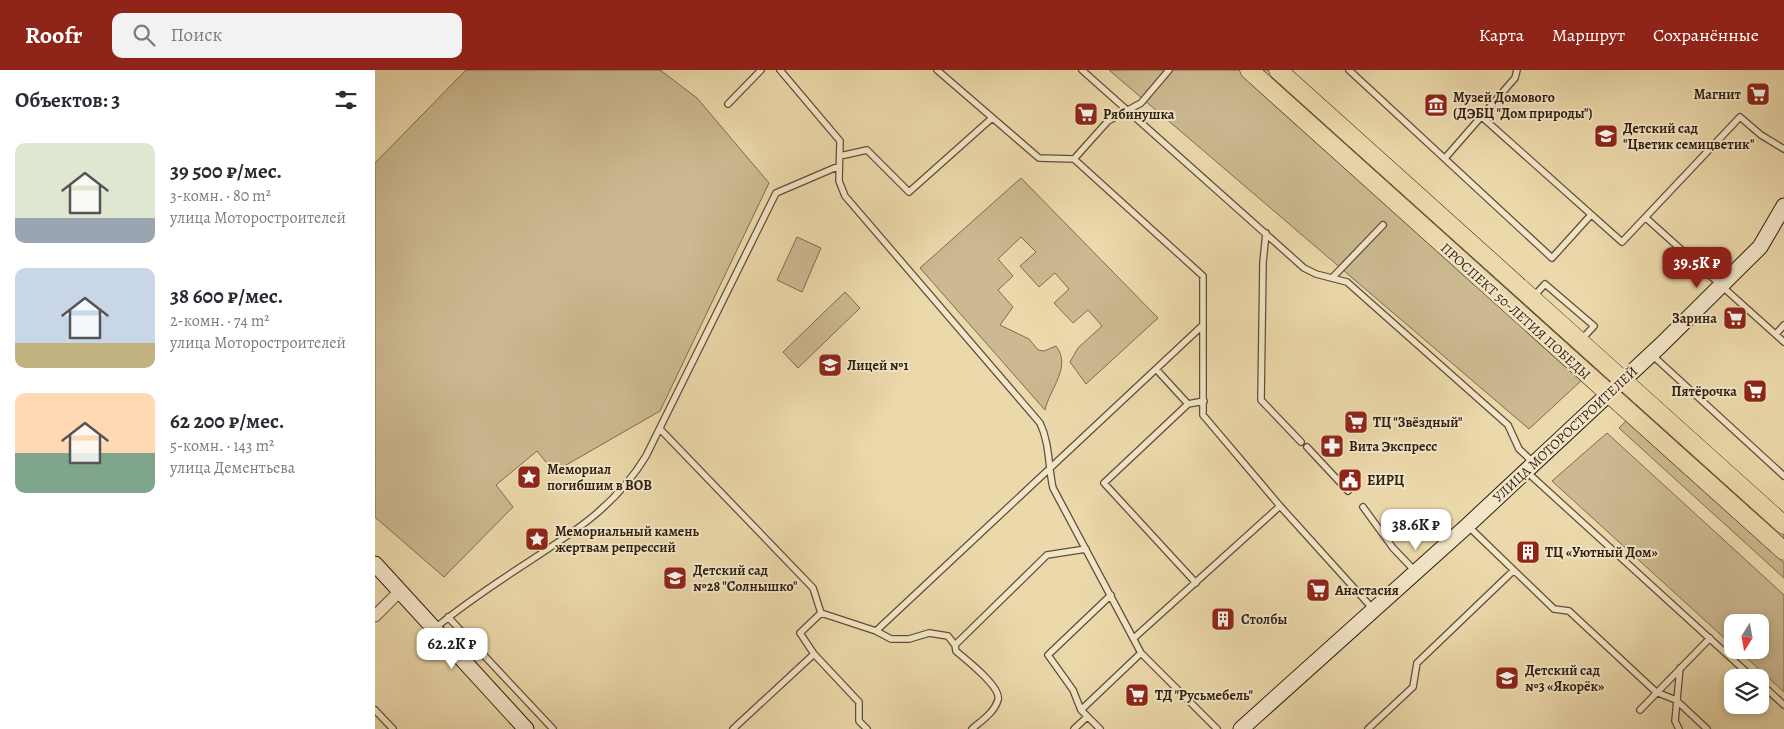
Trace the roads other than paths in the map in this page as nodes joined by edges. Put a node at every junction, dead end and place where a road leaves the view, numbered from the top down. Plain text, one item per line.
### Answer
1 (761, 70) edge
2 (780, 70) edge
3 (937, 70) edge
4 (1082, 70) edge
5 (1169, 70) edge
6 (1249, 70) edge
7 (1277, 70) edge
8 (1349, 70) edge
9 (1517, 70) edge
10 (728, 104) dead end
11 (1128, 111) junction
12 (1481, 117) junction
13 (992, 118) junction
14 (1784, 150) edge
15 (840, 156) junction
16 (1446, 157) junction
17 (1074, 159) junction
18 (839, 166) junction
19 (1784, 206) edge
20 (1591, 216) junction
21 (1646, 218) junction
22 (1383, 225) dead end
23 (1266, 233) junction
24 (1332, 278) junction
25 (1722, 286) junction
26 (1203, 325) junction
27 (1784, 325) edge
28 (1776, 334) junction
29 (1784, 342) edge
30 (1651, 354) junction
31 (1156, 369) junction
32 (1623, 381) junction
33 (1609, 394) junction
34 (1204, 401) junction
35 (1189, 404) junction
36 (660, 429) junction
37 (1301, 442) dead end
38 (1307, 447) dead end
39 (1530, 467) junction
40 (1049, 469) junction
41 (1784, 476) edge
42 (1348, 491) dead end
43 (1280, 506) junction
44 (1363, 507) dead end
45 (1784, 525) edge
46 (1467, 526) junction
47 (1086, 549) junction
48 (1784, 551) edge
49 (375, 564) edge
50 (1513, 571) junction
51 (1415, 572) junction
52 (1196, 583) junction
53 (400, 592) junction
54 (1111, 594) junction
55 (1373, 610) junction
56 (821, 613) junction
57 (375, 616) edge
58 (448, 617) junction
59 (434, 628) junction
60 (876, 631) junction
61 (1134, 638) junction
62 (1710, 638) junction
63 (955, 645) junction
64 (1141, 653) junction
65 (815, 654) junction
66 (1680, 668) junction
67 (1743, 669) edge
68 (1655, 692) junction
69 (1769, 692) edge
70 (1676, 700) junction
71 (1784, 705) edge
72 (375, 710) edge
73 (1081, 710) junction
74 (1640, 710) dead end
75 (1087, 717) junction
76 (393, 729) edge
77 (526, 729) edge
78 (553, 729) edge
79 (733, 729) edge
80 (867, 729) edge
81 (972, 729) edge
82 (1074, 729) edge
83 (1100, 729) edge
84 (1217, 729) edge
85 (1243, 729) edge
86 (1368, 729) edge
87 (1679, 729) edge
88 (1707, 729) edge

1 - 10 lane
2 - 15 lane
3 - 13 lane
4 - 11 lane
5 - 11 lane
6 - 33 main road, ПРОСПЕКТ 50-ЛЕТИЯ ПОБЕДЫ
7 - 32 main road, ПРОСПЕКТ 50-ЛЕТИЯ ПОБЕДЫ
8 - 16 lane
9 - 12 lane
11 - 17 lane
11 - 23 lane
12 - 16 lane
12 - 20 lane
13 - 15 lane
13 - 17 lane
14 - 21 lane
15 - 18 lane
16 - 20 lane
17 - 26 lane
18 - 36 lane
18 - 40 lane
19 - 25 street, УЛИЦА МОТОРОСТРОИТЕЛЕЙ
20 - 21 lane
21 - 25 lane
22 - 24 lane
23 - 24 lane
23 - 37 lane
24 - 39 lane
25 - 28 lane
25 - 30 street, УЛИЦА МОТОРОСТРОИТЕЛЕЙ
26 - 31 lane
26 - 34 lane
27 - 28 lane
28 - 29 lane
30 - 32 street, УЛИЦА МОТОРОСТРОИТЕЛЕЙ
30 - 41 lane
31 - 35 lane
31 - 40 lane
32 - 33 street, УЛИЦА МОТОРОСТРОИТЕЛЕЙ
32 - 45 main road, ПРОСПЕКТ 50-ЛЕТИЯ ПОБЕДЫ
33 - 39 street, УЛИЦА МОТОРОСТРОИТЕЛЕЙ
33 - 48 main road, ПРОСПЕКТ 50-ЛЕТИЯ ПОБЕДЫ
34 - 35 lane
34 - 43 lane
35 - 52 lane
36 - 56 lane
36 - 58 lane
38 - 42 lane
39 - 46 street, УЛИЦА МОТОРОСТРОИТЕЛЕЙ
39 - 62 lane
40 - 47 lane
40 - 60 lane
43 - 52 lane
43 - 55 lane
44 - 51 lane
46 - 50 lane
46 - 51 street, УЛИЦА МОТОРОСТРОИТЕЛЕЙ
47 - 54 lane
47 - 63 lane
49 - 53 street
50 - 68 lane
50 - 86 lane
51 - 55 street, УЛИЦА МОТОРОСТРОИТЕЛЕЙ
52 - 61 lane
53 - 57 street
53 - 59 street
54 - 61 lane
54 - 73 lane
55 - 85 street, УЛИЦА МОТОРОСТРОИТЕЛЕЙ
56 - 60 lane
56 - 65 lane
58 - 59 lane
58 - 78 lane
59 - 77 street
60 - 63 lane
61 - 64 lane
62 - 66 lane
62 - 67 lane
63 - 81 lane
64 - 73 lane
64 - 84 lane
65 - 79 lane
65 - 80 lane
66 - 68 lane
66 - 70 lane
68 - 70 lane
68 - 74 lane
69 - 71 lane
70 - 87 lane
70 - 88 lane
72 - 76 lane
73 - 75 lane
75 - 82 lane
75 - 83 lane

